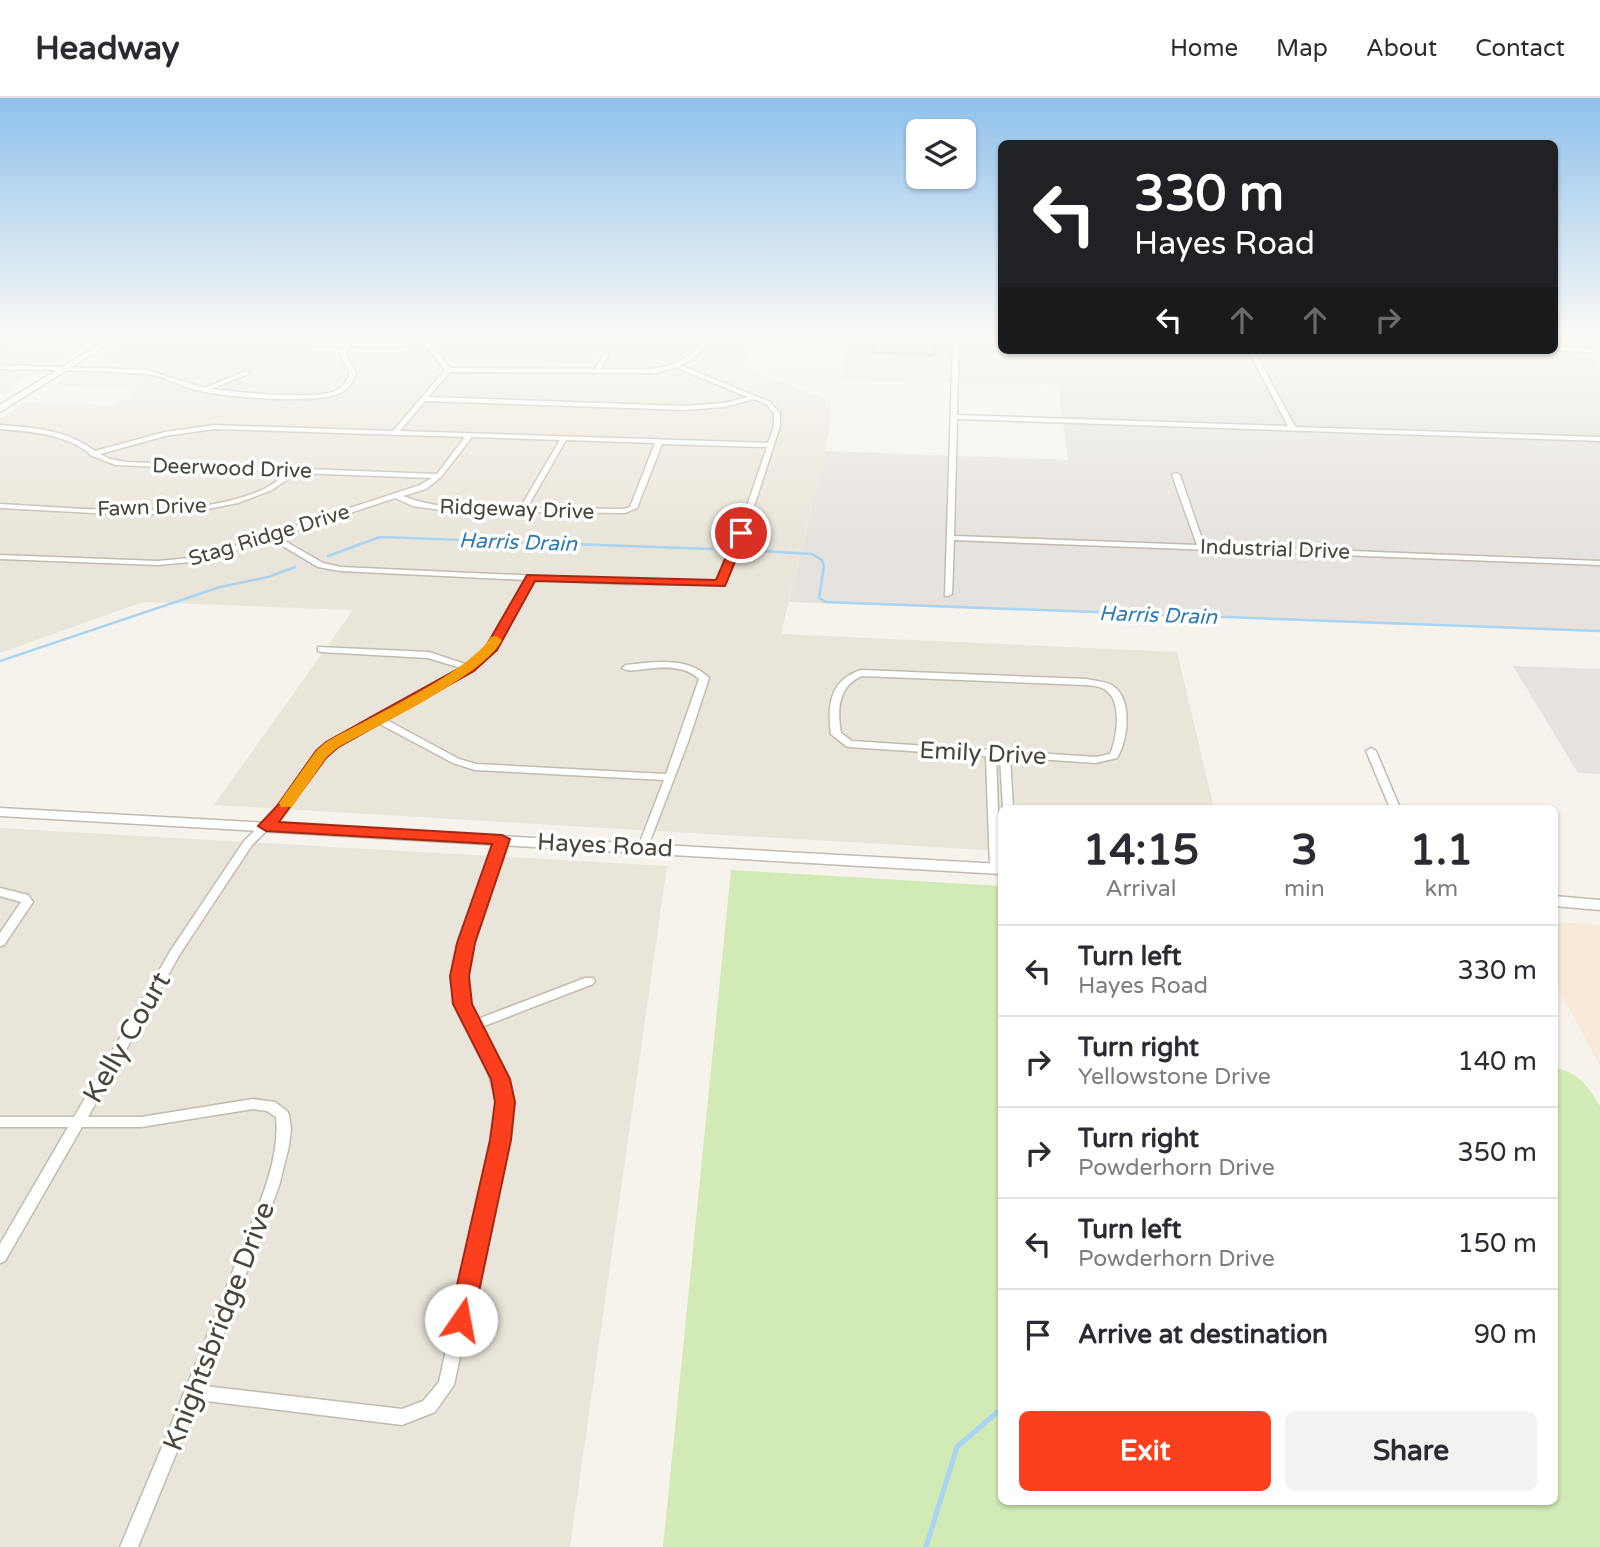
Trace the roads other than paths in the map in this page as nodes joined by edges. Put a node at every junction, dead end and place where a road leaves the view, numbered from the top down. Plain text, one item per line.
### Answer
1 (418, 407) edge
2 (645, 407) edge
3 (703, 407) edge
4 (772, 407) edge
5 (954, 407) edge
6 (1281, 407) edge
7 (954, 417) junction
8 (1292, 428) junction
9 (0, 429) edge
10 (395, 433) junction
11 (469, 436) junction
12 (564, 439) junction
13 (1600, 439) edge
14 (659, 442) junction
15 (768, 445) junction
16 (92, 454) junction
17 (296, 470) junction
18 (1176, 475) dead end
19 (439, 476) junction
20 (396, 496) junction
21 (0, 506) edge
22 (523, 508) junction
23 (273, 537) junction
24 (950, 538) junction
25 (1201, 547) junction
26 (0, 557) edge
27 (1600, 563) edge
28 (531, 578) junction
29 (948, 594) dead end
30 (321, 649) dead end
31 (469, 668) junction
32 (626, 668) dead end
33 (376, 718) junction
34 (1371, 751) dead end
35 (990, 753) junction
36 (1005, 754) junction
37 (668, 776) junction
38 (992, 802) junction
39 (1004, 805) edge
40 (1008, 805) edge
41 (1394, 805) edge
42 (0, 812) edge
43 (266, 826) junction
44 (502, 839) junction
45 (643, 847) junction
46 (998, 868) edge
47 (0, 892) edge
48 (1558, 901) edge
49 (1600, 905) edge
50 (0, 942) edge
51 (589, 981) dead end
52 (472, 1026) junction
53 (0, 1122) edge
54 (75, 1124) junction
55 (0, 1257) edge
56 (195, 1392) junction
57 (129, 1547) edge

1 - 10 street
2 - 3 street
4 - 15 street
5 - 7 street
6 - 8 street
7 - 8 street
7 - 24 street
8 - 13 street
9 - 16 street, Deerwood Drive
10 - 11 street
10 - 16 street
11 - 12 street
11 - 19 street, Stag Ridge Drive
12 - 14 street
12 - 22 street
14 - 15 street
14 - 22 street, Ridgeway Drive
15 - 28 street
16 - 17 street, Deerwood Drive
17 - 19 street, Deerwood Drive
17 - 21 street, Fawn Drive
18 - 25 street
19 - 20 street, Stag Ridge Drive
20 - 22 street, Ridgeway Drive
20 - 23 street, Stag Ridge Drive
23 - 26 street, Stag Ridge Drive
23 - 28 street
24 - 25 street, Industrial Drive
24 - 29 street
25 - 27 street, Industrial Drive
28 - 31 street, Kelly Court
30 - 31 street
31 - 33 street, Kelly Court
32 - 37 street
33 - 37 street
33 - 43 street, Kelly Court
34 - 41 street
35 - 36 street, Emily Drive
35 - 36 street, Emily Drive
35 - 38 street
36 - 40 street
37 - 45 street
38 - 39 street
38 - 46 street
42 - 43 street, Hayes Road
43 - 44 street, Hayes Road
43 - 54 street, Kelly Court
44 - 45 street, Hayes Road
44 - 52 street
45 - 46 street, Hayes Road
47 - 50 street
48 - 49 street
51 - 52 street
52 - 56 street
53 - 54 street
54 - 55 street, Kelly Court
54 - 56 street, Knightsbridge Drive
56 - 57 street, Knightsbridge Drive

